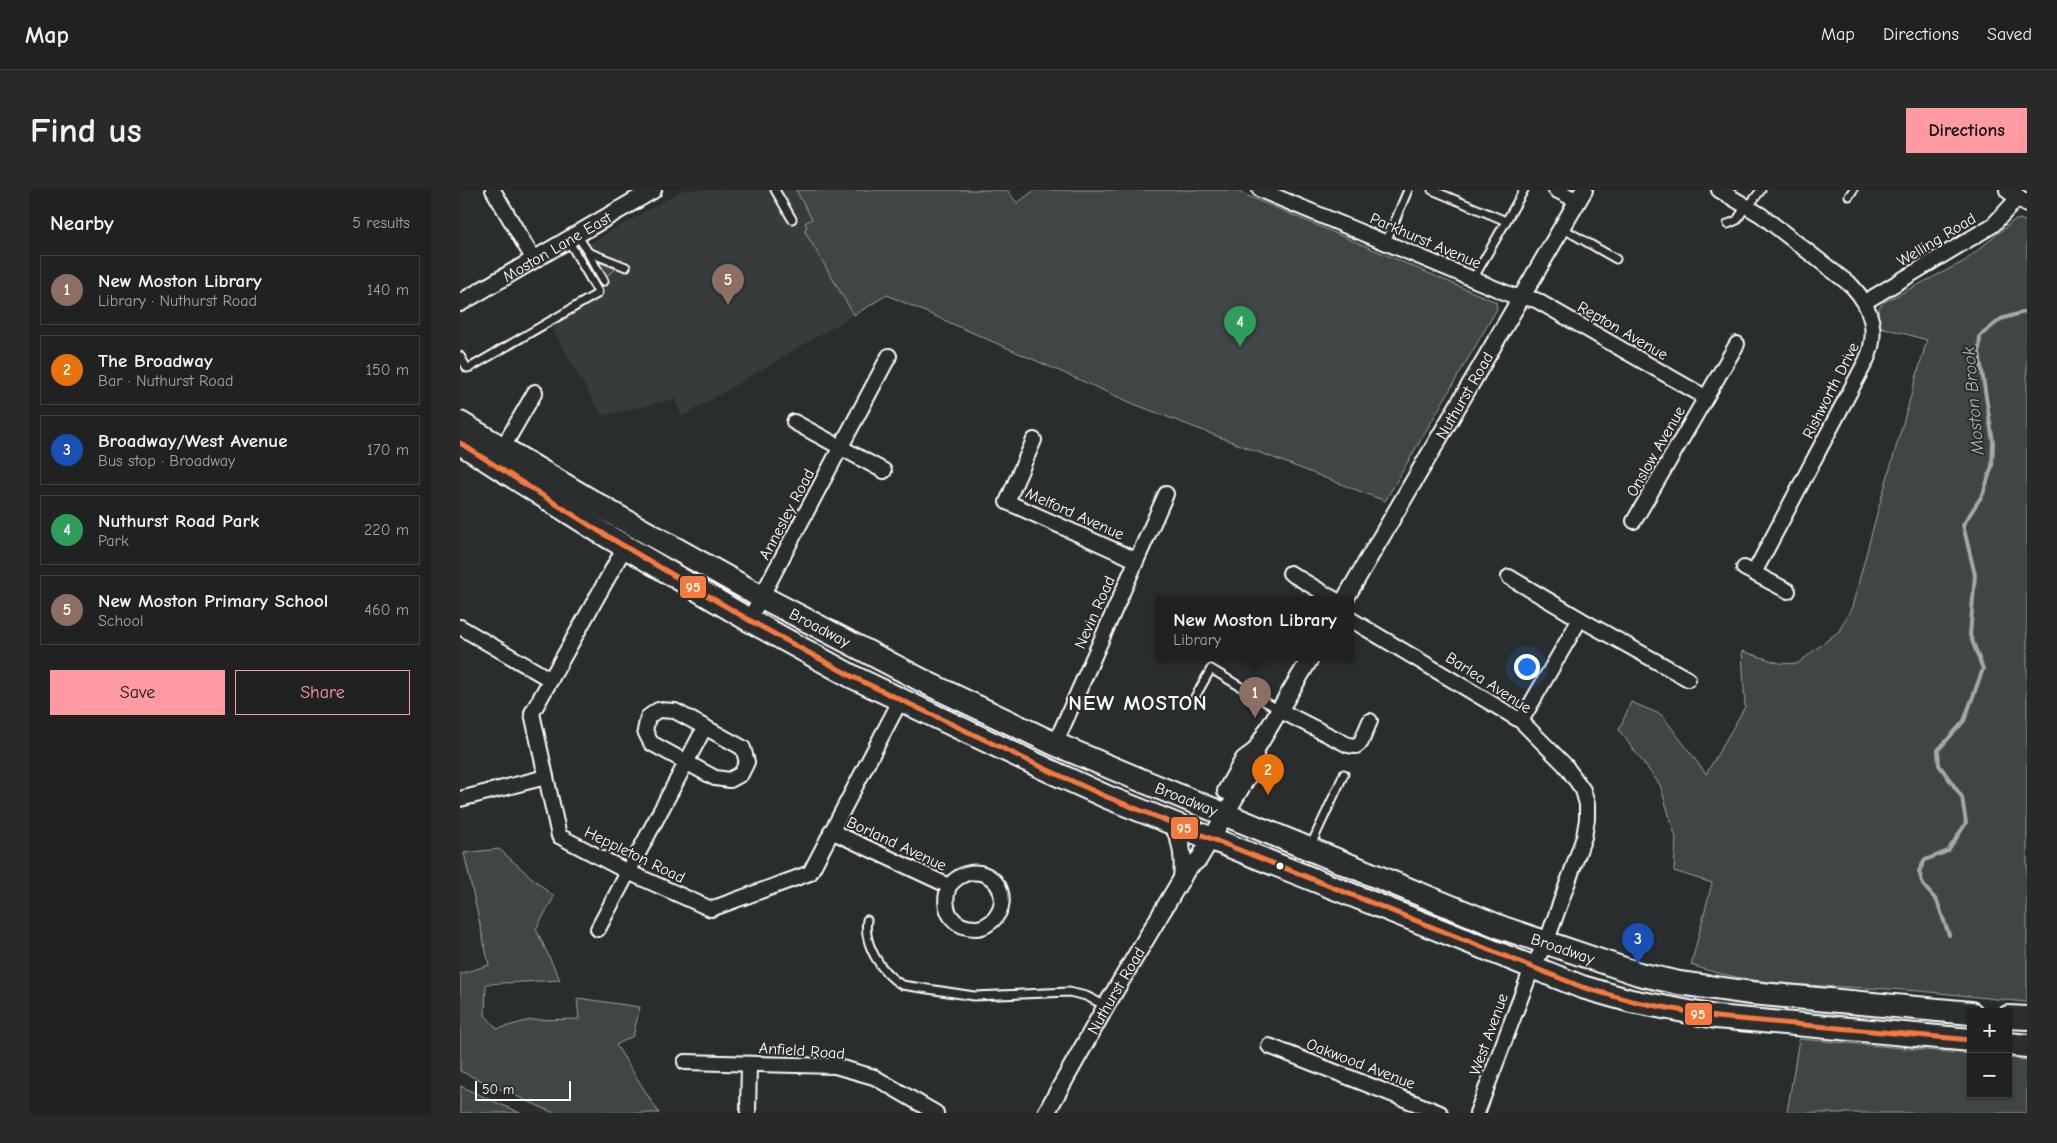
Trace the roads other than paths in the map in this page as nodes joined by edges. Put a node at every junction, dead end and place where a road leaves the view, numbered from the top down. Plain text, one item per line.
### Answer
1 (493, 190) edge
2 (653, 190) edge
3 (776, 190) edge
4 (1260, 190) edge
5 (1408, 190) edge
6 (1432, 190) edge
7 (1524, 190) edge
8 (1556, 190) edge
9 (1719, 190) edge
10 (1761, 190) edge
11 (1581, 195) edge
12 (2018, 197) edge
13 (1747, 206) junction
14 (792, 219) dead end
15 (1506, 221) junction
16 (1728, 224) dead end
17 (1562, 228) junction
18 (572, 237) junction
19 (1386, 242) junction
20 (588, 252) junction
21 (1616, 259) dead end
22 (534, 260) junction
23 (626, 267) dead end
24 (1473, 279) junction
25 (604, 281) dead end
26 (1522, 296) junction
27 (1865, 302) junction
28 (460, 303) edge
29 (1737, 344) dead end
30 (460, 356) edge
31 (890, 356) dead end
32 (535, 392) dead end
33 (1705, 398) junction
34 (794, 422) dead end
35 (460, 423) edge
36 (1034, 440) dead end
37 (460, 443) edge
38 (841, 448) junction
39 (502, 449) junction
40 (884, 471) dead end
41 (1166, 494) dead end
42 (1634, 522) dead end
43 (625, 547) junction
44 (1136, 560) junction
45 (1290, 573) dead end
46 (1510, 577) dead end
47 (1788, 591) dead end
48 (1329, 596) edge
49 (1347, 596) edge
50 (762, 597) junction
51 (1580, 619) junction
52 (749, 620) junction
53 (1354, 621) edge
54 (460, 627) edge
55 (1309, 661) edge
56 (1688, 679) dead end
57 (550, 680) junction
58 (1195, 697) dead end
59 (900, 700) junction
60 (1279, 710) junction
61 (1370, 721) dead end
62 (1521, 721) junction
63 (704, 727) junction
64 (1056, 744) junction
65 (686, 762) junction
66 (1344, 774) dead end
67 (546, 777) junction
68 (460, 799) edge
69 (1220, 812) junction
70 (1168, 821) junction
71 (831, 831) junction
72 (1206, 837) junction
73 (1309, 850) junction
74 (628, 872) junction
75 (1185, 875) junction
76 (949, 886) junction
77 (867, 920) dead end
78 (598, 929) dead end
79 (1546, 943) junction
80 (1532, 968) junction
81 (1106, 1006) junction
82 (1967, 1013) edge
83 (2012, 1017) edge
84 (2027, 1018) edge
85 (1967, 1040) edge
86 (2012, 1044) edge
87 (1269, 1046) dead end
88 (2027, 1046) edge
89 (685, 1062) dead end
90 (749, 1064) junction
91 (915, 1100) junction
92 (748, 1113) edge
93 (908, 1113) edge
94 (936, 1113) edge
95 (1046, 1113) edge
96 (1440, 1113) edge
97 (1477, 1113) edge

1 - 22 street
2 - 18 street, Moston Lane East
3 - 14 lane
4 - 19 street, Parkhurst Avenue
5 - 19 lane
6 - 15 lane
7 - 15 lane
8 - 11 street
9 - 13 street, Rishworth Drive
10 - 13 lane
11 - 17 street, Nuthurst Road
12 - 27 street, Welling Road
13 - 16 lane
13 - 27 street, Rishworth Drive
15 - 24 lane
17 - 21 lane
17 - 26 street, Nuthurst Road
18 - 20 lane
18 - 22 street, Moston Lane East
18 - 30 lane
19 - 24 street, Parkhurst Avenue
20 - 23 lane
20 - 25 lane
22 - 28 street, Moston Lane East
24 - 26 street, Parkhurst Avenue
26 - 33 street, Repton Avenue
26 - 49 street, Nuthurst Road
27 - 47 street, Rishworth Drive
29 - 33 street, Onslow Avenue
31 - 38 street, Annesley Road
32 - 39 street
33 - 42 street, Onslow Avenue
34 - 38 street
35 - 39 highway, Broadway
36 - 44 street, Melford Avenue
37 - 43 highway, Broadway
38 - 40 street
38 - 50 street, Annesley Road
39 - 50 highway, Broadway
41 - 44 street, Nevin Road
43 - 52 highway, Broadway
43 - 57 street, Heppleton Road
44 - 64 street, Nevin Road
45 - 48 street
46 - 51 street
50 - 52 street, Annesley Road
50 - 64 highway, Broadway
51 - 56 street
51 - 62 street
52 - 59 highway, Broadway
53 - 62 street, Barlea Avenue
54 - 57 street
55 - 60 street, Nuthurst Road
57 - 67 street, Heppleton Road
58 - 60 lane
59 - 70 highway, Broadway
59 - 71 street, Heppleton Road
60 - 61 street
60 - 69 street, Nuthurst Road
62 - 79 street, Barlea Avenue
63 - 65 street
63 - 65 street
63 - 65 street
64 - 69 highway, Broadway
65 - 74 street
66 - 73 lane
67 - 68 street
67 - 74 street, Heppleton Road
69 - 72 street, Nuthurst Road
69 - 73 highway, Broadway
70 - 72 highway, Broadway
70 - 75 street
71 - 74 street, Heppleton Road
71 - 76 street, Borland Avenue
72 - 75 street, Nuthurst Road
72 - 80 highway, Broadway
73 - 79 highway, Broadway
74 - 78 street
75 - 81 street, Nuthurst Road
76 - 76 street, Borland Avenue
77 - 81 lane
79 - 80 street, Barlea Avenue
79 - 82 highway, Broadway
80 - 85 highway, Broadway
80 - 97 street, West Avenue
81 - 95 street, Nuthurst Road
83 - 84 highway
86 - 88 highway
87 - 96 street, Oakwood Avenue
89 - 90 street, Anfield Road
90 - 91 street, Anfield Road
90 - 92 street
91 - 93 street
91 - 94 street, Anfield Road

